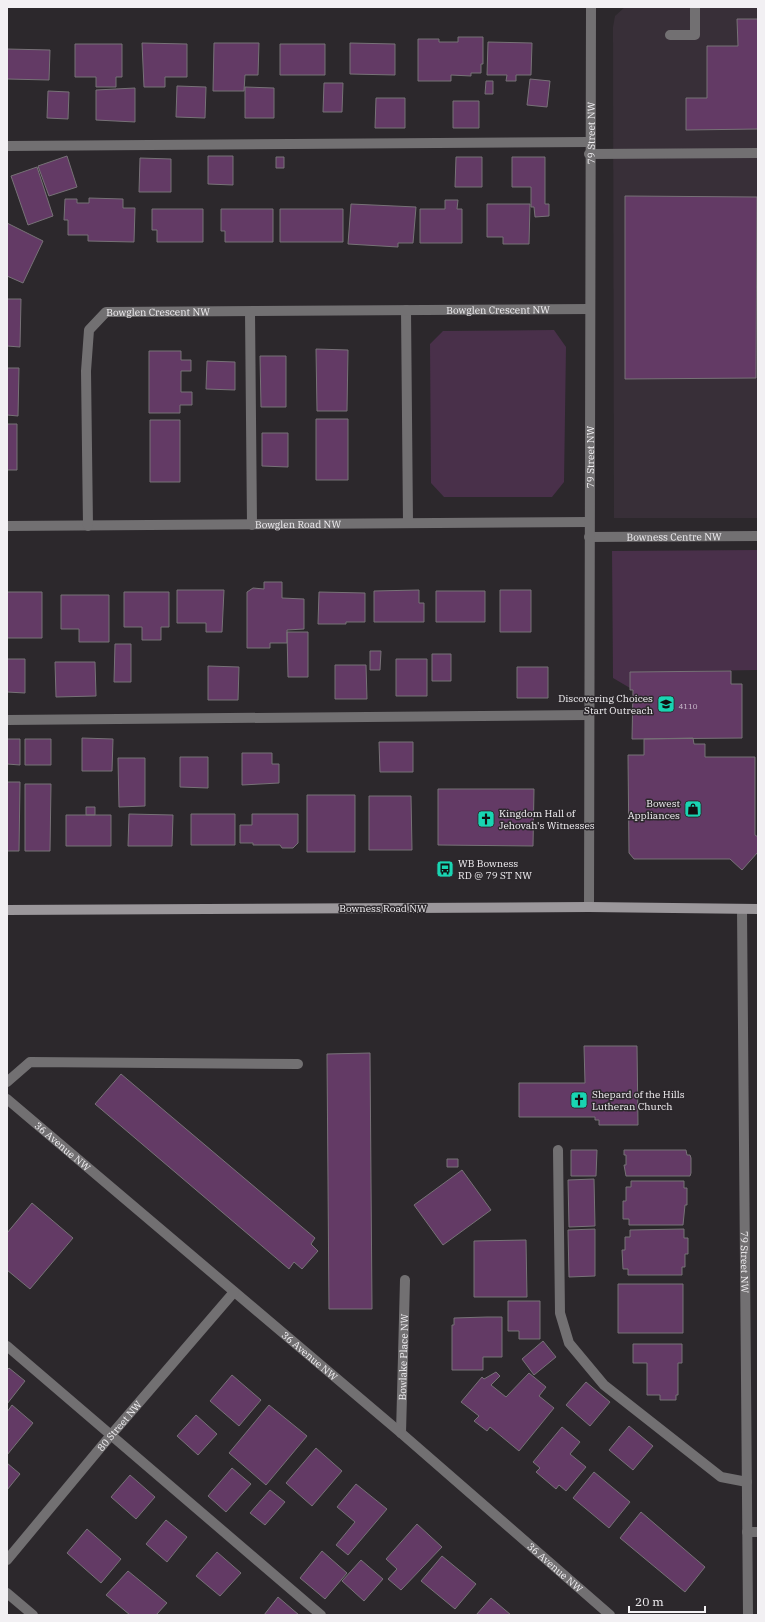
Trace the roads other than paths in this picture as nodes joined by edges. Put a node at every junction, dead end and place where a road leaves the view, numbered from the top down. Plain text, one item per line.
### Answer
1 (591, 7) edge
2 (695, 7) edge
3 (670, 35) dead end
4 (590, 142) junction
5 (7, 146) edge
6 (590, 154) junction
7 (758, 154) edge
8 (590, 309) junction
9 (406, 310) junction
10 (250, 312) junction
11 (589, 522) junction
12 (408, 523) junction
13 (252, 525) junction
14 (7, 526) edge
15 (88, 526) junction
16 (758, 536) edge
17 (589, 537) junction
18 (590, 715) junction
19 (7, 720) edge
20 (589, 907) junction
21 (758, 909) edge
22 (7, 910) edge
23 (742, 910) junction
24 (298, 1064) dead end
25 (7, 1082) edge
26 (7, 1099) edge
27 (558, 1150) dead end
28 (405, 1280) dead end
29 (234, 1292) junction
30 (7, 1346) edge
31 (401, 1433) junction
32 (111, 1434) junction
33 (747, 1482) junction
34 (753, 1532) edge
35 (7, 1560) edge
36 (7, 1594) edge
37 (33, 1615) edge
38 (321, 1615) edge
39 (610, 1615) edge
40 (748, 1615) edge

1 - 4 street, 79 Street NW
2 - 3 street
4 - 5 street
4 - 6 street, 79 Street NW
6 - 7 street
6 - 8 street, 79 Street NW
8 - 9 street, Bowglen Crescent NW
8 - 11 street, 79 Street NW
9 - 10 street, Bowglen Crescent NW
9 - 12 street
10 - 13 street
10 - 15 street, Bowglen Crescent NW
11 - 12 street, Bowglen Road NW
11 - 17 street, 79 Street NW
12 - 13 street, Bowglen Road NW
13 - 15 street, Bowglen Road NW
14 - 15 street, Bowglen Road NW
16 - 17 street, Bowness Centre NW
17 - 18 street, 79 Street NW
18 - 19 street
18 - 20 street, 79 Street NW
20 - 22 street, Bowness Road NW
20 - 23 street, Bowness Road NW
21 - 23 street, Bowness Road NW
23 - 33 street, 79 Street NW
24 - 25 street
26 - 29 street, 36 Avenue NW
27 - 33 street
28 - 31 street, Bowlake Place NW
29 - 31 street, 36 Avenue NW
29 - 32 street, 80 Street NW
30 - 32 street
31 - 39 street, 36 Avenue NW
32 - 35 street, 80 Street NW
32 - 38 street
33 - 34 street, 79 Street NW
34 - 40 street, 79 Street NW
36 - 37 street

